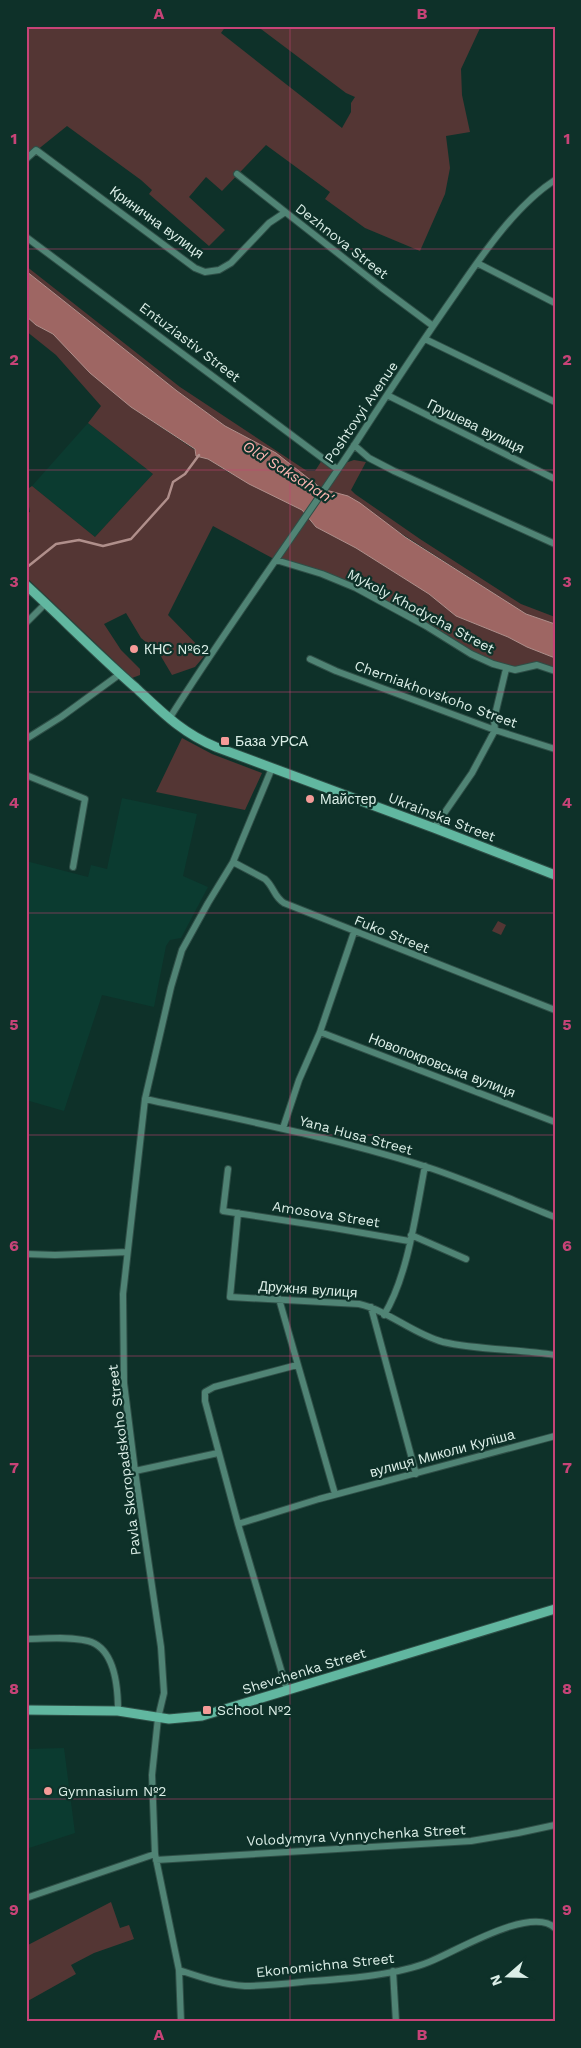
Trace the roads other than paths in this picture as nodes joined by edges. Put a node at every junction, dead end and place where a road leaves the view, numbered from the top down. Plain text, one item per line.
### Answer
1 (26, 159) edge
2 (237, 174) dead end
3 (555, 180) edge
4 (284, 212) junction
5 (26, 237) edge
6 (477, 263) junction
7 (555, 303) edge
8 (433, 326) junction
9 (425, 338) junction
10 (387, 395) junction
11 (555, 402) edge
12 (354, 445) junction
13 (338, 469) junction
14 (555, 478) edge
15 (555, 544) edge
16 (276, 560) junction
17 (29, 587) edge
18 (46, 604) junction
19 (26, 623) edge
20 (310, 659) dead end
21 (506, 669) junction
22 (555, 671) edge
23 (120, 674) junction
24 (169, 719) junction
25 (496, 730) junction
26 (26, 739) edge
27 (555, 749) edge
28 (272, 768) junction
29 (26, 775) edge
30 (434, 828) junction
31 (233, 862) junction
32 (73, 867) dead end
33 (555, 875) edge
34 (354, 932) junction
35 (555, 1010) edge
36 (320, 1032) junction
37 (145, 1099) junction
38 (555, 1122) edge
39 (283, 1128) junction
40 (425, 1166) junction
41 (228, 1169) dead end
42 (238, 1213) junction
43 (555, 1217) edge
44 (410, 1238) junction
45 (126, 1252) junction
46 (26, 1254) edge
47 (466, 1259) dead end
48 (278, 1299) junction
49 (371, 1307) junction
50 (384, 1315) junction
51 (555, 1355) edge
52 (297, 1365) junction
53 (555, 1436) edge
54 (218, 1453) junction
55 (135, 1471) junction
56 (416, 1474) junction
57 (335, 1494) junction
58 (238, 1524) junction
59 (555, 1609) edge
60 (26, 1639) edge
61 (287, 1690) junction
62 (26, 1710) edge
63 (118, 1711) junction
64 (158, 1718) junction
65 (555, 1824) edge
66 (156, 1857) junction
67 (26, 1898) edge
68 (555, 1928) edge
69 (179, 1970) junction
70 (393, 1971) junction
71 (181, 2022) edge
72 (396, 2022) edge

1 - 4 street, Кринична вулиця
2 - 4 street, Dezhnova Street
3 - 6 street, Poshtovyi Avenue
4 - 8 street, Dezhnova Street
5 - 13 street, Entuziastiv Street
6 - 7 street
6 - 8 street, Poshtovyi Avenue
8 - 9 street, Poshtovyi Avenue
9 - 10 street, Poshtovyi Avenue
9 - 11 street
10 - 12 street, Poshtovyi Avenue
10 - 14 street, Грушева вулиця
12 - 13 street, Poshtovyi Avenue
12 - 15 street
13 - 16 street, Poshtovyi Avenue
16 - 21 street, Mykoly Khodycha Street
16 - 24 street, Poshtovyi Avenue
17 - 18 street, Ukrainska Street
18 - 19 street
18 - 23 street, Ukrainska Street
20 - 25 street, Cherniakhovskoho Street
21 - 22 street, Mykoly Khodycha Street
21 - 25 street
23 - 24 street, Ukrainska Street
23 - 26 street
24 - 28 street, Ukrainska Street
25 - 27 street, Cherniakhovskoho Street
25 - 30 street
28 - 30 street, Ukrainska Street
28 - 31 street, Pavla Skoropadskoho Street
29 - 32 street
30 - 33 street, Ukrainska Street
31 - 34 street, Fuko Street
31 - 37 street, Pavla Skoropadskoho Street
34 - 35 street, Fuko Street
34 - 36 street
36 - 38 street, Новопокровська вулиця
36 - 39 street
37 - 39 street, Yana Husa Street
37 - 45 street, Pavla Skoropadskoho Street
39 - 40 street, Yana Husa Street
40 - 43 street, Yana Husa Street
40 - 44 street
41 - 42 street
42 - 44 street, Amosova Street
42 - 48 street, Дружня вулиця
44 - 47 street, Amosova Street
44 - 50 street
45 - 46 street
45 - 55 street, Pavla Skoropadskoho Street
48 - 49 street, Дружня вулиця
48 - 52 street
49 - 50 street, Дружня вулиця
49 - 56 street
50 - 51 street, Дружня вулиця
52 - 54 street
52 - 57 street
53 - 56 street, вулиця Миколи Куліша
54 - 55 street
54 - 58 street
55 - 64 street, Pavla Skoropadskoho Street
56 - 57 street, вулиця Миколи Куліша
57 - 58 street, вулиця Миколи Куліша
58 - 61 street
59 - 61 street, Shevchenka Street
60 - 63 street
61 - 64 street, Shevchenka Street
62 - 63 street, Shevchenka Street
63 - 64 street, Shevchenka Street
64 - 66 street, Pavla Skoropadskoho Street
65 - 66 street, Volodymyra Vynnychenka Street
66 - 67 street, Volodymyra Vynnychenka Street
66 - 69 street, Pavla Skoropadskoho Street
68 - 70 street, Ekonomichna Street
69 - 70 street, Ekonomichna Street
69 - 71 street, Pavla Skoropadskoho Street
70 - 72 street

